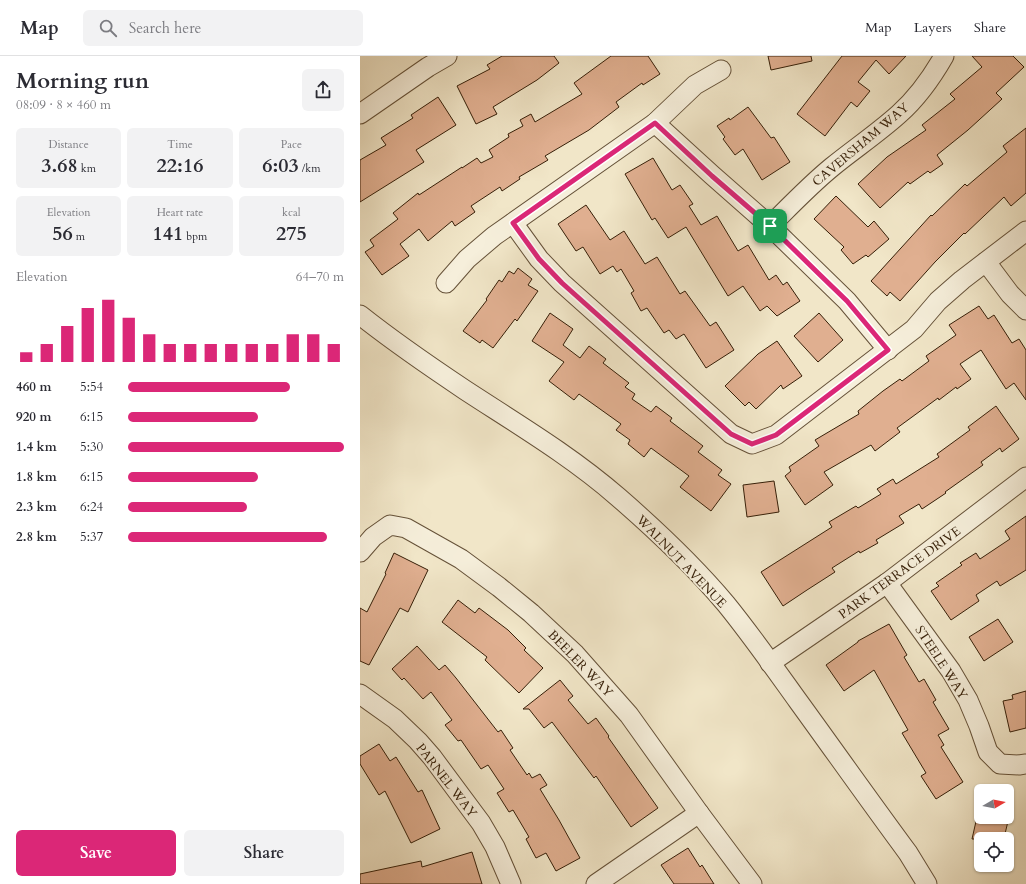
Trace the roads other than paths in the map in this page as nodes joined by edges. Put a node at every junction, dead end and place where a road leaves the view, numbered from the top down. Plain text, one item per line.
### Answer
1 (447, 56) edge
2 (944, 56) edge
3 (425, 62) edge
4 (721, 70) dead end
5 (360, 114) edge
6 (655, 123) junction
7 (513, 223) junction
8 (770, 226) junction
9 (1026, 231) edge
10 (986, 262) junction
11 (446, 283) dead end
12 (1026, 310) edge
13 (360, 315) edge
14 (888, 350) junction
15 (1026, 477) edge
16 (360, 552) edge
17 (887, 583) junction
18 (770, 663) junction
19 (360, 694) edge
20 (1026, 764) edge
21 (699, 813) junction
22 (511, 884) edge
23 (596, 884) edge
24 (752, 884) edge
25 (927, 884) edge

1 - 3 street
2 - 8 street, CAVERSHAM WAY
3 - 5 street
4 - 6 street
6 - 7 street
6 - 8 street
7 - 11 street
7 - 14 street
8 - 14 street
9 - 10 street
10 - 12 street
10 - 14 street
13 - 18 street, WALNUT AVENUE
15 - 17 street, PARK TERRACE DRIVE
16 - 21 street, BEELER WAY
17 - 18 street, PARK TERRACE DRIVE
17 - 20 street, STEELE WAY
18 - 25 street, WALNUT AVENUE
19 - 22 street, PARNEL WAY
21 - 23 street
21 - 24 street, BEELER WAY

